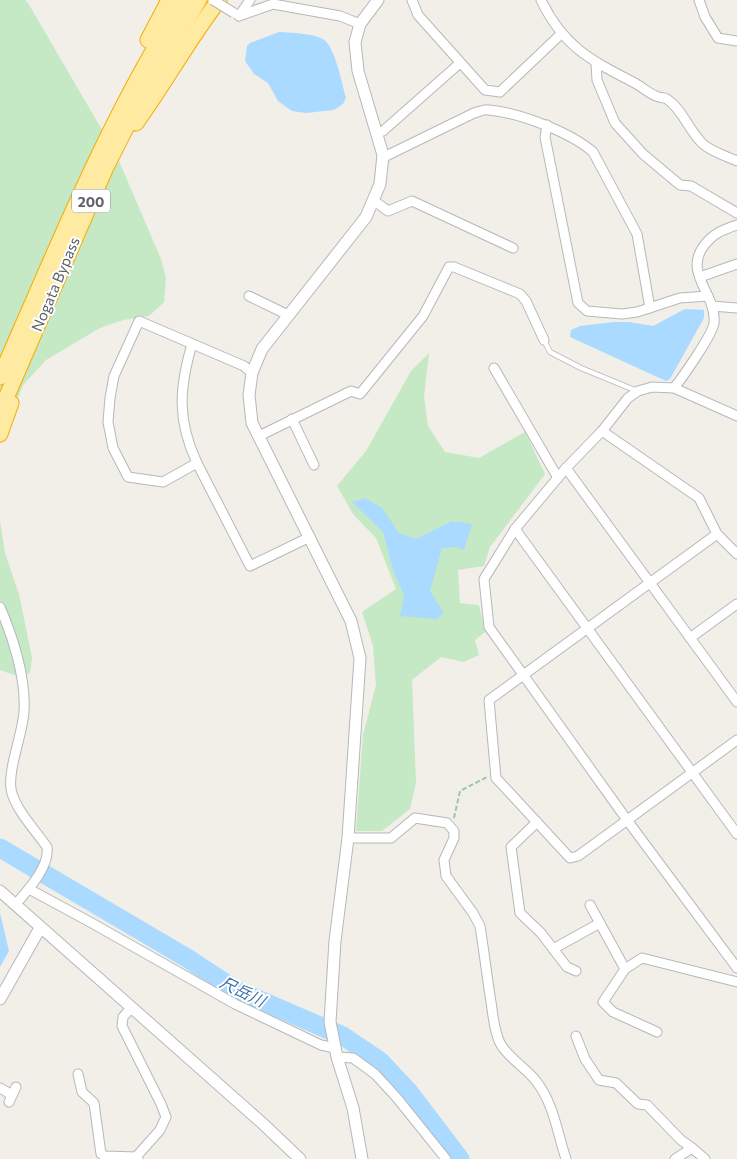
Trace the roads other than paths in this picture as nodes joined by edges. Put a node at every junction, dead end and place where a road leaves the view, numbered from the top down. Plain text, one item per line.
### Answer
1 (169, 0) edge
2 (184, 0) edge
3 (199, 0) edge
4 (214, 0) edge
5 (219, 0) edge
6 (250, 0) edge
7 (378, 0) edge
8 (412, 0) edge
9 (541, 0) edge
10 (699, 0) edge
11 (236, 15) junction
12 (360, 24) junction
13 (560, 34) junction
14 (737, 41) edge
15 (460, 63) junction
16 (596, 63) junction
17 (547, 126) junction
18 (376, 133) junction
19 (382, 158) junction
20 (101, 161) junction
21 (737, 161) edge
22 (373, 200) junction
23 (737, 213) edge
24 (737, 225) edge
25 (513, 248) dead end
26 (737, 264) edge
27 (700, 277) junction
28 (249, 296) dead end
29 (708, 296) junction
30 (712, 306) junction
31 (650, 308) junction
32 (737, 308) edge
33 (288, 315) junction
34 (32, 323) junction
35 (544, 340) joint
36 (192, 344) junction
37 (0, 366) edge
38 (494, 368) dead end
39 (252, 372) junction
40 (0, 377) edge
41 (674, 388) junction
42 (638, 391) junction
43 (0, 412) edge
44 (737, 416) edge
45 (292, 419) junction
46 (602, 431) junction
47 (0, 434) edge
48 (259, 436) junction
49 (197, 463) junction
50 (314, 465) dead end
51 (566, 468) junction
52 (558, 478) junction
53 (515, 529) junction
54 (717, 534) junction
55 (310, 537) junction
56 (737, 554) edge
57 (649, 582) junction
58 (737, 604) edge
59 (0, 608) edge
60 (588, 628) junction
61 (690, 638) junction
62 (523, 675) junction
63 (737, 702) edge
64 (737, 740) edge
65 (692, 772) junction
66 (626, 820) junction
67 (537, 822) junction
68 (737, 834) edge
69 (348, 838) junction
70 (29, 889) junction
71 (0, 891) edge
72 (15, 905) junction
73 (590, 905) dead end
74 (600, 923) junction
75 (40, 928) junction
76 (553, 949) junction
77 (736, 964) edge
78 (625, 969) junction
79 (576, 971) dead end
80 (737, 982) edge
81 (0, 999) edge
82 (131, 1008) junction
83 (657, 1032) dead end
84 (576, 1036) dead end
85 (335, 1050) junction
86 (78, 1074) dead end
87 (0, 1088) edge
88 (13, 1094) dead end
89 (692, 1148) junction
90 (137, 1158) edge
91 (300, 1159) edge
92 (362, 1159) edge
93 (446, 1159) edge
94 (566, 1159) edge
95 (675, 1159) edge
96 (705, 1159) edge

1 - 20 highway
2 - 20 highway, Nogata Bypass / 200
3 - 20 highway, Nogata Bypass / 200
4 - 11 street, bridge
5 - 20 highway
6 - 11 street
7 - 12 street
8 - 15 street
9 - 13 street
10 - 14 street
11 - 12 street
12 - 18 street
13 - 15 street
13 - 16 street
15 - 18 street
16 - 21 street
16 - 23 street
17 - 19 street
17 - 31 street
17 - 31 street
18 - 19 street
19 - 22 street
20 - 34 highway, Nogata Bypass / 200
22 - 25 street
22 - 33 street
24 - 27 street
26 - 27 street
27 - 29 street
28 - 33 street
29 - 30 street
29 - 31 street
30 - 32 street
30 - 41 street
33 - 39 street
34 - 37 highway
34 - 40 highway, Nogata Bypass / 200
34 - 43 highway, Nogata Bypass / 200
34 - 47 highway
35 - 42 lane
35 - 45 street
36 - 39 street
36 - 49 street
36 - 49 street
38 - 52 street
39 - 48 street
41 - 42 street
41 - 44 street
42 - 46 street
45 - 48 street
45 - 50 street
46 - 51 street
46 - 54 street
48 - 55 street
49 - 55 street
51 - 52 street
51 - 57 street
52 - 53 street
53 - 60 street
53 - 62 street
54 - 56 street
54 - 57 street
55 - 69 street
57 - 60 street
57 - 61 street
58 - 61 street
59 - 70 street
60 - 62 street
60 - 65 street
61 - 63 street
62 - 66 street
62 - 67 street
64 - 65 street
65 - 66 street
65 - 68 street
66 - 67 street
66 - 77 street
67 - 76 street
69 - 85 street
69 - 94 street
70 - 72 street
70 - 85 street
71 - 72 street
72 - 75 street
73 - 74 street
74 - 76 street
74 - 78 street
75 - 81 street
75 - 82 street
76 - 79 street
78 - 80 street
78 - 83 street
82 - 90 street
82 - 91 street
84 - 89 street
85 - 92 street
85 - 93 street
86 - 90 street
87 - 88 street
89 - 95 street
89 - 96 street

